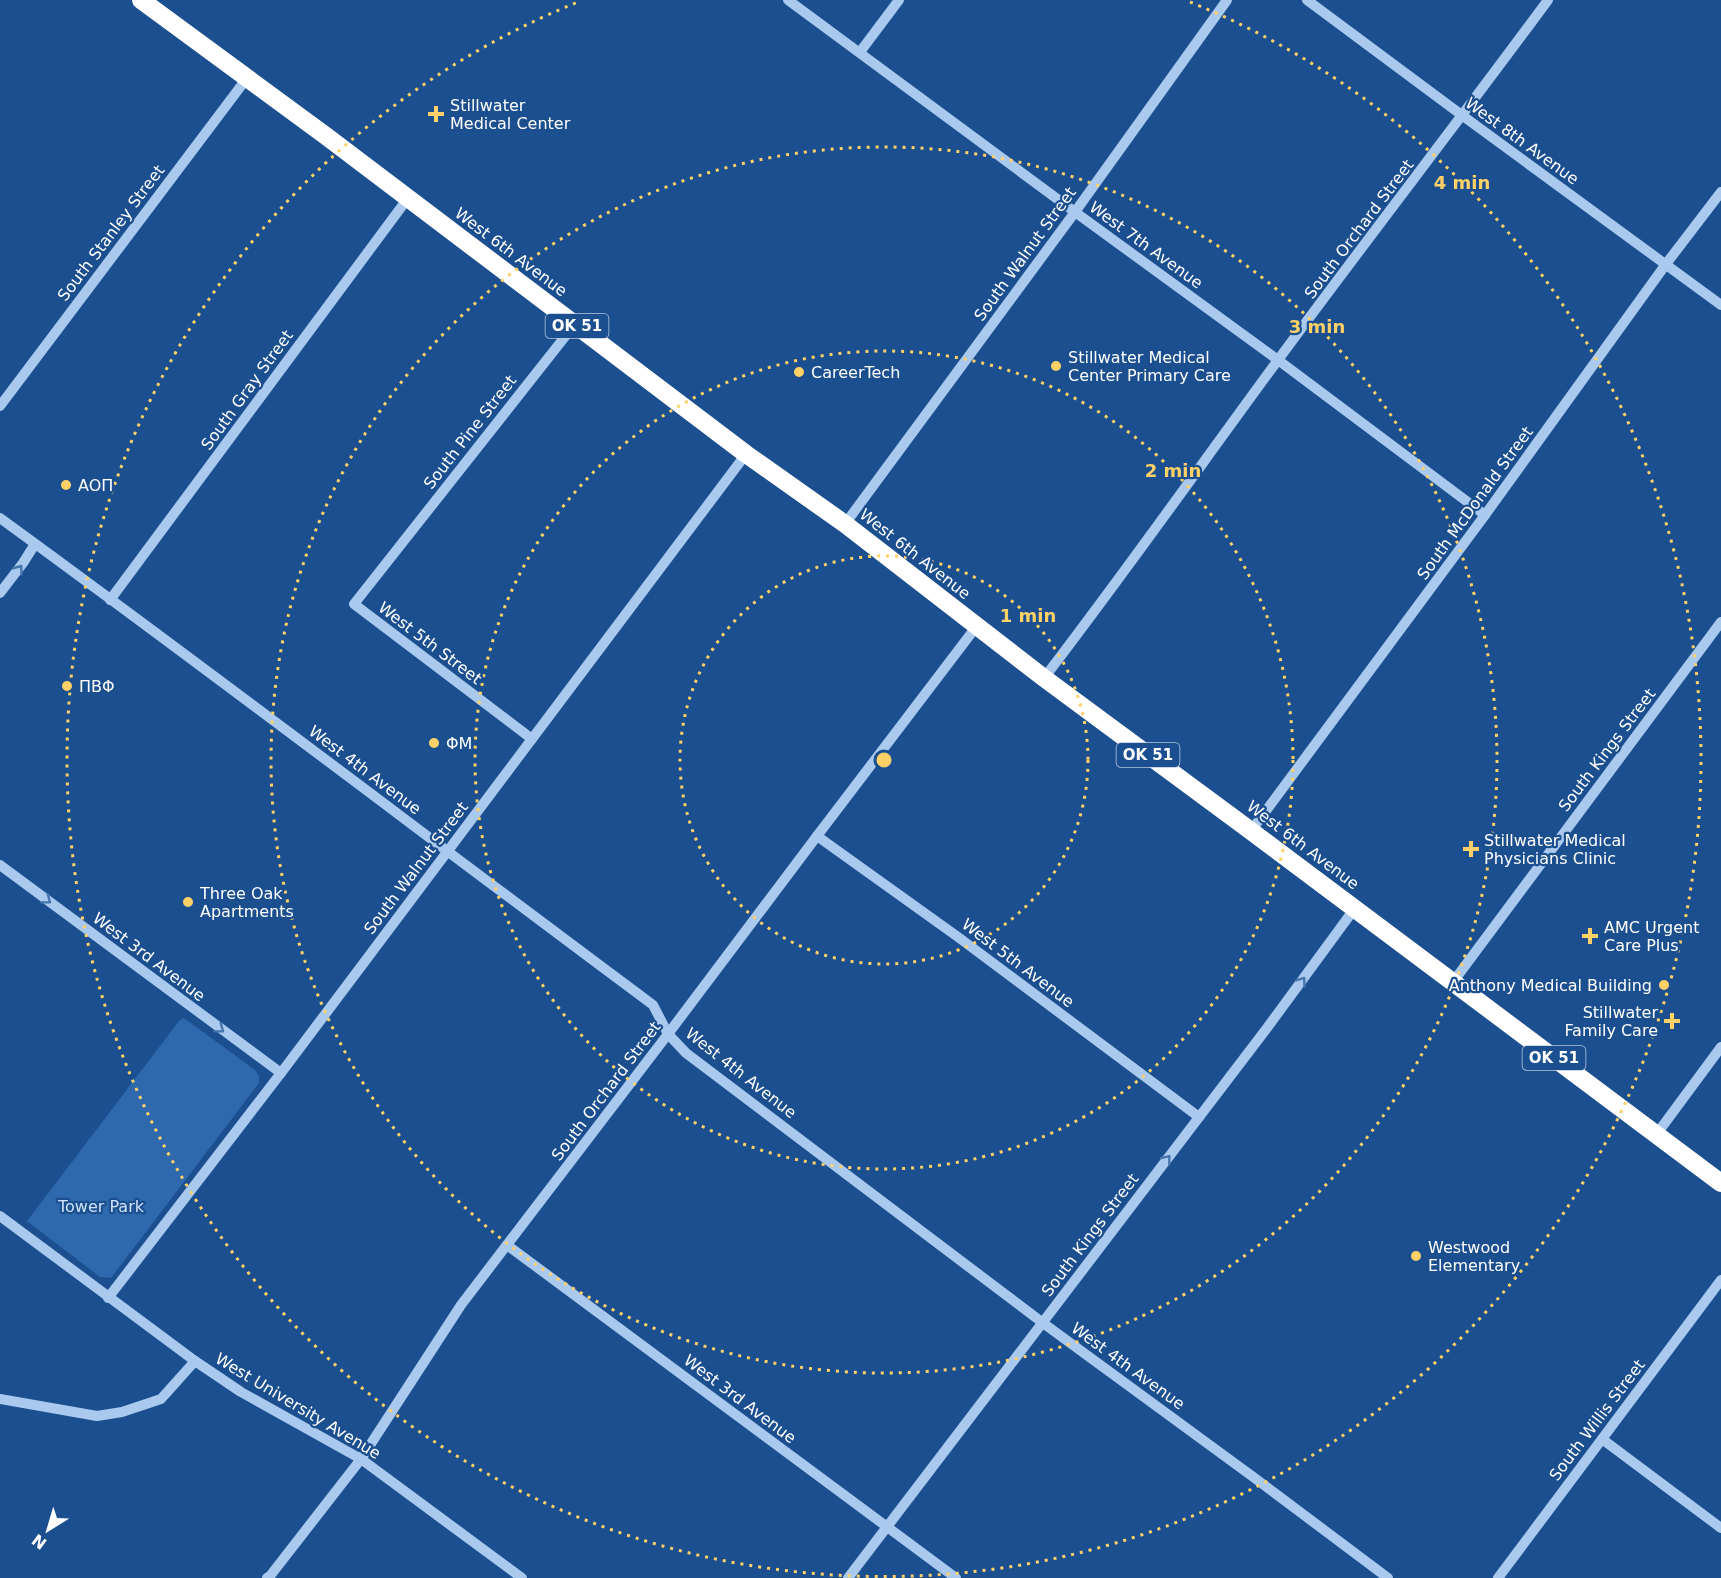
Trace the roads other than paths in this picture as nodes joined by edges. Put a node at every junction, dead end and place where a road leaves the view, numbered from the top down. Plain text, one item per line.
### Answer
1 (141, 0) edge
2 (788, 0) edge
3 (899, 0) edge
4 (1227, 0) edge
5 (1307, 0) edge
6 (1548, 0) edge
7 (860, 52) junction
8 (247, 78) junction
9 (1463, 116) junction
10 (1721, 192) edge
11 (408, 198) junction
12 (1075, 212) junction
13 (1666, 264) junction
14 (1721, 305) edge
15 (575, 324) junction
16 (1278, 360) junction
17 (0, 406) edge
18 (747, 454) junction
19 (1485, 516) junction
20 (0, 518) edge
21 (846, 524) junction
22 (35, 544) junction
23 (389, 559) joint
24 (0, 593) edge
25 (110, 600) junction
26 (1721, 622) edge
27 (976, 627) junction
28 (1044, 678) junction
29 (532, 739) junction
30 (1251, 831) junction
31 (817, 836) junction
32 (447, 852) junction
33 (0, 865) edge
34 (1355, 908) junction
35 (1453, 982) junction
36 (668, 1034) junction
37 (1721, 1047) edge
38 (280, 1073) junction
39 (1199, 1117) junction
40 (1656, 1135) junction
41 (1721, 1183) edge
42 (0, 1216) edge
43 (507, 1245) junction
44 (1721, 1280) edge
45 (108, 1298) junction
46 (1043, 1323) junction
47 (195, 1361) junction
48 (0, 1399) edge
49 (1602, 1439) junction
50 (361, 1459) junction
51 (888, 1527) junction
52 (1721, 1528) edge
53 (269, 1578) edge
54 (522, 1578) edge
55 (848, 1578) edge
56 (956, 1578) edge
57 (1388, 1578) edge
58 (1498, 1578) edge

1 - 8 highway, West 6th Avenue / OK 51
2 - 7 street, West 7th Avenue
3 - 7 street
4 - 12 street, South Walnut Street
5 - 9 street, West 8th Avenue
6 - 9 street, South Orchard Street
7 - 12 street, West 7th Avenue
8 - 11 highway, West 6th Avenue / OK 51
8 - 17 street, South Stanley Street
9 - 13 street, West 8th Avenue
9 - 16 street, South Orchard Street
10 - 13 street, South McDonald Street
11 - 15 highway, West 6th Avenue / OK 51
11 - 25 street, South Gray Street
12 - 16 street, West 7th Avenue
12 - 21 street, South Walnut Street
13 - 14 street, West 8th Avenue
13 - 19 street, South McDonald Street
15 - 18 highway, West 6th Avenue / OK 51
15 - 23 street, South Pine Street
16 - 19 street, West 7th Avenue
16 - 28 street, South Orchard Street
18 - 21 highway, West 6th Avenue / OK 51
18 - 29 street, South Walnut Street
19 - 30 street, South McDonald Street
20 - 22 street, West 4th Avenue
21 - 27 highway, West 6th Avenue / OK 51
24 -> 22 street
22 - 25 street, West 4th Avenue
23 - 29 street, West 5th Street
25 - 32 street, West 4th Avenue
26 - 35 street, South Kings Street
27 - 28 highway, West 6th Avenue / OK 51
27 - 31 street, South Orchard Street
28 - 30 highway, West 6th Avenue / OK 51
29 - 32 street, South Walnut Street
30 - 34 highway, West 6th Avenue / OK 51
31 - 36 street, South Orchard Street
31 - 39 street, West 5th Avenue
32 - 36 street, West 4th Avenue
32 - 38 street, South Walnut Street
33 -> 38 street, West 3rd Avenue
34 - 35 highway, West 6th Avenue / OK 51
39 -> 34 street, South Kings Street
35 - 40 highway, West 6th Avenue / OK 51
36 - 43 street, South Orchard Street
36 - 46 street, West 4th Avenue
37 - 40 street
38 - 45 street, South Walnut Street
46 -> 39 street, South Kings Street
40 - 41 highway, West 6th Avenue / OK 51
42 - 45 street, West University Avenue
43 - 50 street, South Orchard Street
43 - 51 street, West 3rd Avenue
44 - 49 street, South Willis Street
45 - 47 street, West University Avenue
46 - 51 street, South Kings Street
46 - 57 street, West 4th Avenue
47 - 48 street
47 - 50 street, West University Avenue
49 - 52 street
49 - 58 street, South Willis Street
50 - 53 street, South Orchard Street
50 - 54 street, West University Avenue
51 - 55 street, South Kings Street
51 - 56 street, West 3rd Avenue

